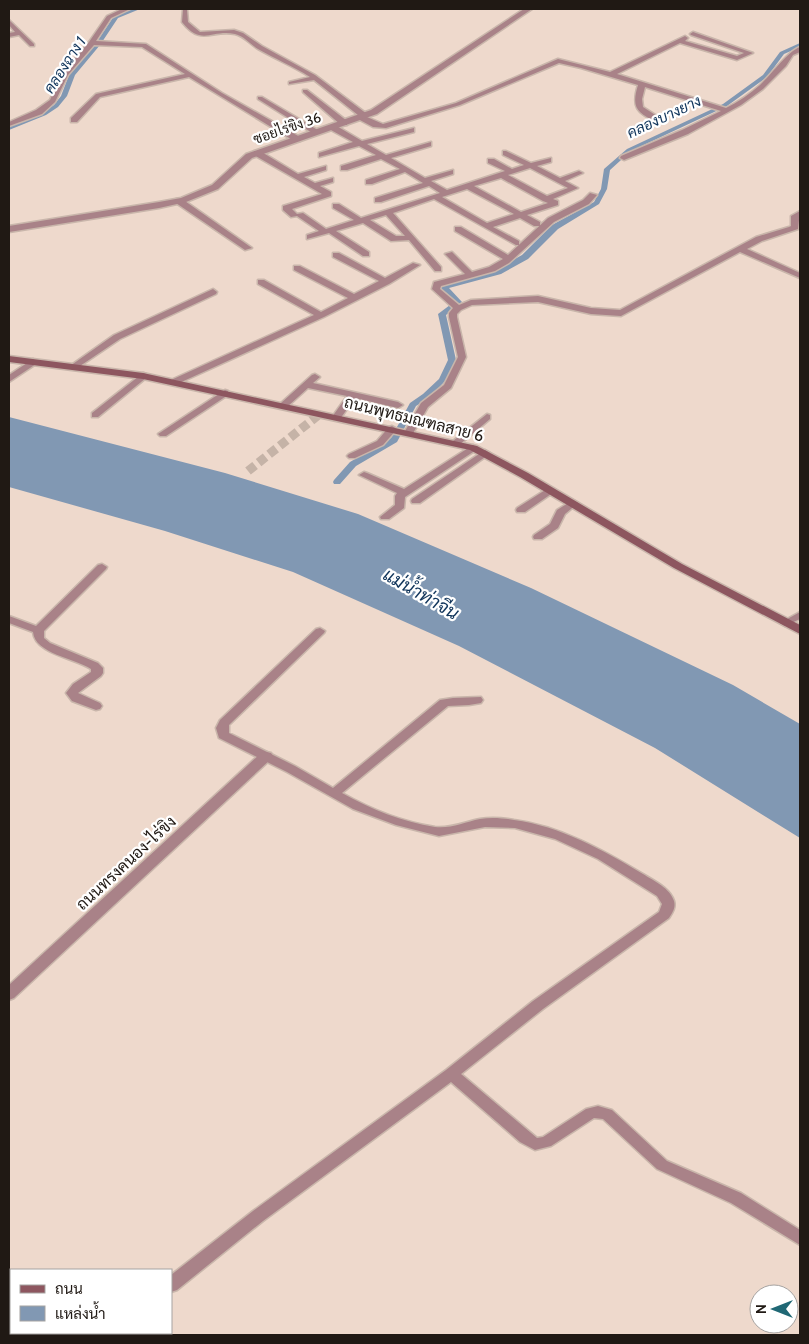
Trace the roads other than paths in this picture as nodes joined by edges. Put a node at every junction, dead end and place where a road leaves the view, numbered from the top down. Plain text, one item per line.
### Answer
1 (127, 9) edge
2 (528, 9) edge
3 (185, 11) dead end
4 (9, 22) edge
5 (20, 33) junction
6 (9, 35) edge
7 (679, 41) junction
8 (94, 43) junction
9 (32, 44) dead end
10 (800, 49) edge
11 (190, 75) junction
12 (610, 75) junction
13 (315, 78) junction
14 (290, 84) dead end
15 (642, 85) junction
16 (305, 91) dead end
17 (260, 98) dead end
18 (725, 110) junction
19 (363, 117) junction
20 (74, 120) dead end
21 (659, 120) dead end
22 (344, 123) junction
23 (9, 124) edge
24 (332, 127) junction
25 (411, 130) dead end
26 (317, 132) junction
27 (297, 139) junction
28 (360, 144) junction
29 (428, 144) dead end
30 (257, 153) junction
31 (506, 153) dead end
32 (322, 155) dead end
33 (383, 157) junction
34 (624, 158) dead end
35 (548, 160) dead end
36 (491, 161) dead end
37 (531, 166) junction
38 (323, 168) dead end
39 (344, 168) dead end
40 (405, 170) junction
41 (450, 172) dead end
42 (512, 172) junction
43 (579, 173) dead end
44 (502, 175) junction
45 (298, 176) junction
46 (330, 180) dead end
47 (560, 180) junction
48 (369, 182) dead end
49 (426, 182) junction
50 (314, 186) junction
51 (468, 186) junction
52 (369, 194) dead end
53 (446, 194) junction
54 (593, 195) dead end
55 (436, 197) junction
56 (546, 199) junction
57 (378, 200) junction
58 (179, 201) junction
59 (555, 203) junction
60 (336, 206) dead end
61 (564, 208) dead end
62 (391, 211) junction
63 (800, 213) edge
64 (520, 214) junction
65 (363, 220) junction
66 (537, 224) dead end
67 (486, 226) junction
68 (458, 228) dead end
69 (9, 229) edge
70 (328, 232) junction
71 (310, 237) dead end
72 (410, 238) junction
73 (516, 243) dead end
74 (248, 248) dead end
75 (740, 249) junction
76 (366, 254) dead end
77 (449, 254) dead end
78 (336, 255) dead end
79 (508, 259) junction
80 (416, 265) dead end
81 (297, 268) dead end
82 (438, 269) dead end
83 (471, 275) junction
84 (800, 276) edge
85 (260, 282) dead end
86 (386, 282) junction
87 (213, 292) dead end
88 (355, 298) junction
89 (454, 305) junction
90 (322, 315) junction
91 (9, 359) edge
92 (33, 362) junction
93 (74, 366) junction
94 (143, 376) junction
95 (314, 377) dead end
96 (9, 379) edge
97 (174, 382) junction
98 (308, 385) junction
99 (225, 392) junction
100 (353, 395) junction
101 (284, 405) junction
102 (398, 405) dead end
103 (95, 415) dead end
104 (487, 416) dead end
105 (336, 417) junction
106 (392, 429) junction
107 (409, 433) junction
108 (163, 434) dead end
109 (456, 443) junction
110 (473, 448) junction
111 (485, 453) junction
112 (352, 456) dead end
113 (364, 475) dead end
114 (550, 490) junction
115 (405, 493) junction
116 (416, 501) dead end
117 (573, 503) junction
118 (521, 510) dead end
119 (385, 516) dead end
120 (538, 537) dead end
121 (102, 567) dead end
122 (800, 615) edge
123 (9, 619) edge
124 (785, 623) junction
125 (38, 630) junction
126 (800, 630) edge
127 (320, 631) dead end
128 (477, 700) dead end
129 (96, 706) dead end
130 (266, 756) junction
131 (334, 793) junction
132 (9, 994) edge
133 (451, 1074) junction
134 (800, 1238) edge
135 (172, 1284) edge

1 - 8 street
2 - 19 street, ซอยไร่ขิง 36
3 - 13 street
4 - 5 street
5 - 6 street
5 - 9 street
7 - 7 street
7 - 12 street
8 - 11 street
8 - 23 street
10 - 18 street
11 - 20 street
11 - 27 street
12 - 15 street
12 - 19 street
13 - 14 street
13 - 19 street
15 - 18 street
15 - 21 street
16 - 22 street
17 - 26 street
18 - 34 street
19 - 22 street, ซอยไร่ขิง 36
22 - 24 street, ซอยไร่ขิง 36
24 - 26 street, ซอยไร่ขิง 36
24 - 28 street
25 - 28 street
26 - 27 street, ซอยไร่ขิง 36
27 - 30 street, ซอยไร่ขิง 36
28 - 32 street
28 - 33 street
29 - 33 street
30 - 45 street
30 - 58 street, ซอยไร่ขิง 36
31 - 37 street
33 - 39 street
33 - 40 street
35 - 37 street
36 - 42 street
37 - 42 street
37 - 47 street
38 - 45 street
40 - 48 street
40 - 49 street
41 - 49 street
42 - 44 street
43 - 47 street
44 - 51 street
44 - 56 street
45 - 50 street
46 - 50 street
47 - 56 street
49 - 53 street
49 - 57 street
50 - 70 street
51 - 53 street
51 - 64 street
52 - 57 street
53 - 55 street
54 - 79 street
55 - 62 street
55 - 67 street
56 - 59 street
57 - 62 street
58 - 69 street, ซอยไร่ขิง 36
58 - 74 street
59 - 61 street
59 - 64 street
60 - 65 street
62 - 65 street
62 - 72 street
63 - 75 street
64 - 66 street
64 - 67 street
65 - 70 street
65 - 72 street
67 - 73 street
68 - 79 street
70 - 71 street
70 - 76 street
72 - 82 street
75 - 84 street
75 - 89 street
77 - 83 street
78 - 86 street
79 - 83 street
80 - 86 street
81 - 88 street
83 - 89 street
85 - 90 street
86 - 88 street
87 - 93 street
88 - 90 street
89 - 107 street
90 - 97 street
91 - 92 main road, ถนนพุทธมณฑลสาย 6
92 - 93 main road, ถนนพุทธมณฑลสาย 6
92 - 96 street
93 - 94 main road, ถนนพุทธมณฑลสาย 6
94 - 97 main road, ถนนพุทธมณฑลสาย 6
94 - 103 street
95 - 98 street
97 - 99 main road, ถนนพุทธมณฑลสาย 6
98 - 100 street
98 - 101 street
99 - 101 main road, ถนนพุทธมณฑลสาย 6
99 - 108 street
100 - 102 street
100 - 105 street
101 - 105 main road, ถนนพุทธมณฑลสาย 6
104 - 109 street
105 - 106 main road, ถนนพุทธมณฑลสาย 6
106 - 107 main road, ถนนพุทธมณฑลสาย 6
106 - 112 street
107 - 109 main road, ถนนพุทธมณฑลสาย 6
109 - 110 main road, ถนนพุทธมณฑลสาย 6
110 - 111 main road, ถนนพุทธมณฑลสาย 6
110 - 115 street
111 - 114 main road, ถนนพุทธมณฑลสาย 6
111 - 116 street
113 - 115 street
114 - 117 main road, ถนนพุทธมณฑลสาย 6
114 - 118 street
115 - 119 street
117 - 120 street
117 - 124 main road, ถนนพุทธมณฑลสาย 6
121 - 125 street
122 - 124 street
123 - 125 street
124 - 126 main road, ถนนพุทธมณฑลสาย 6
125 - 129 street
127 - 130 street
128 - 131 street
130 - 131 street
130 - 132 street, ถนนทรงคนอง-ไร่ขิง
131 - 133 street
133 - 134 street
133 - 135 street

